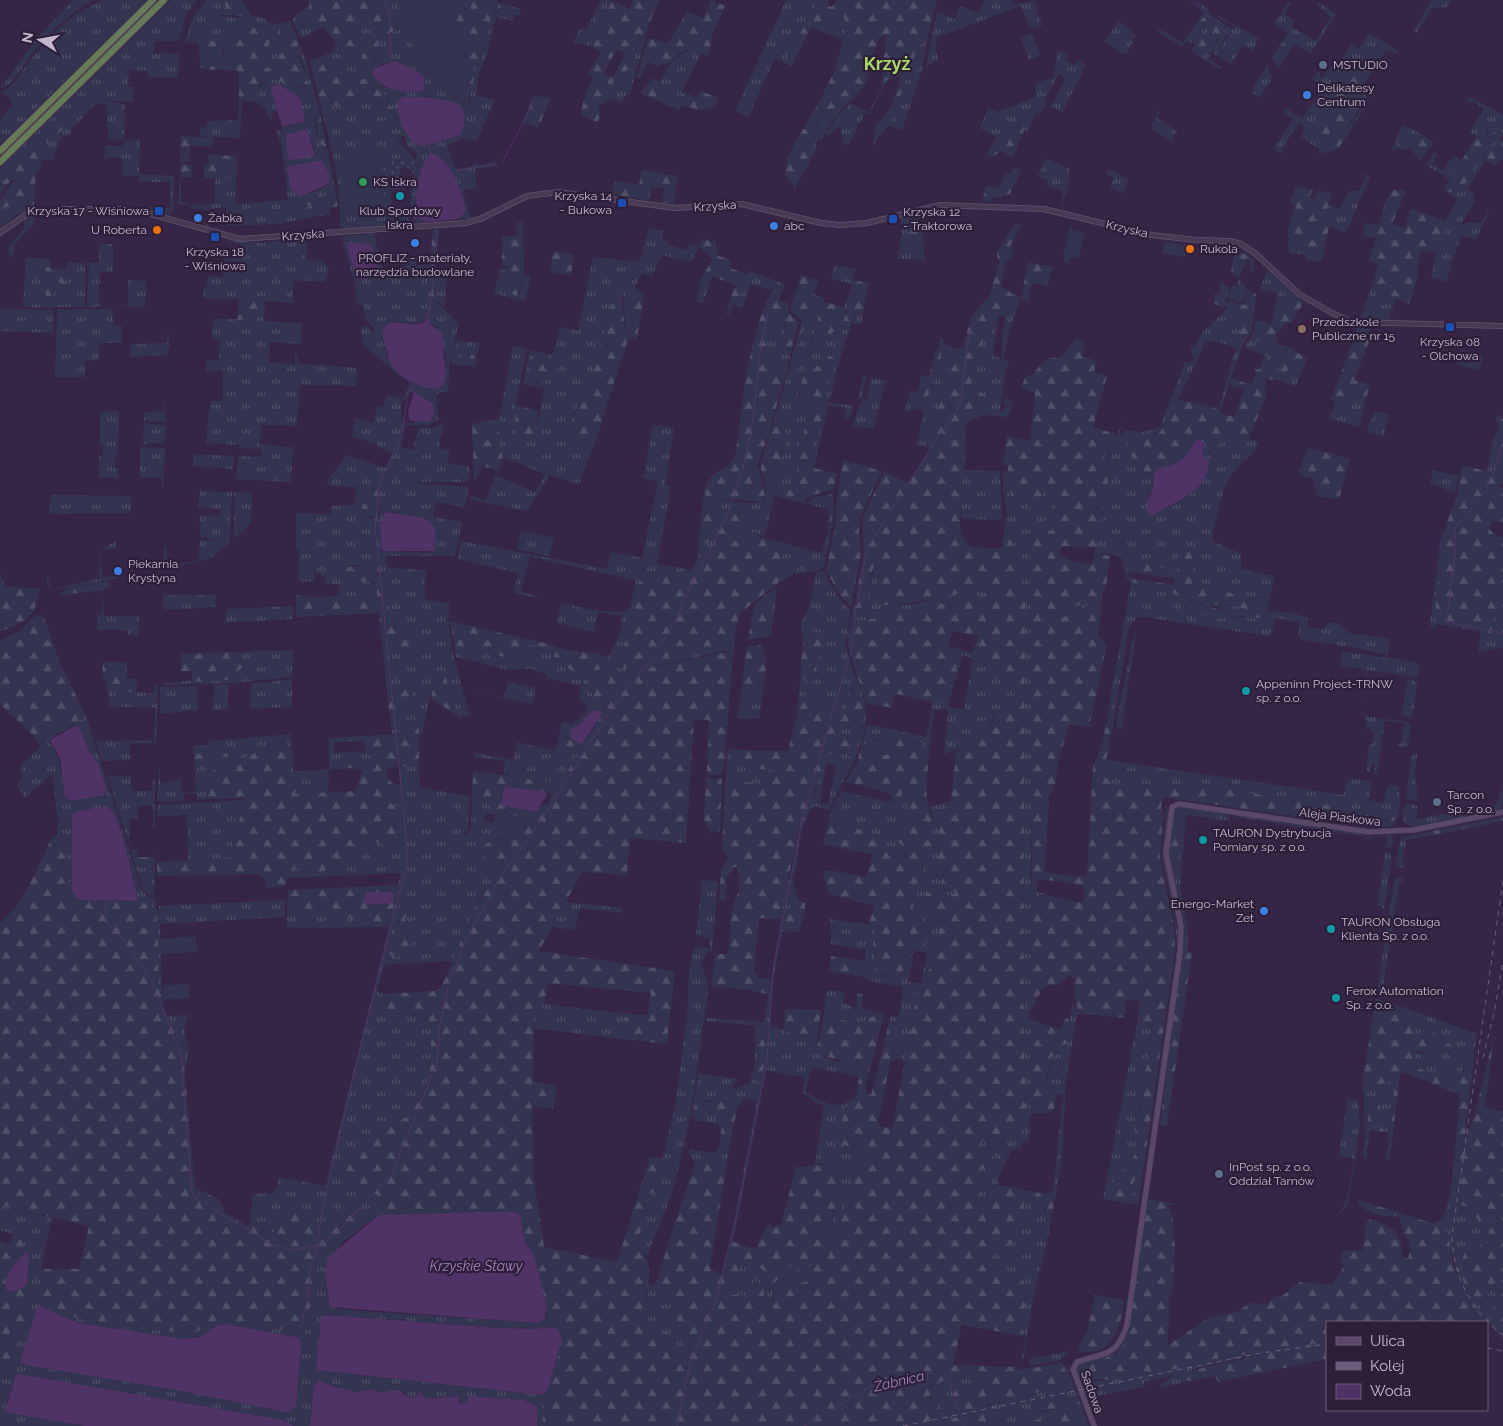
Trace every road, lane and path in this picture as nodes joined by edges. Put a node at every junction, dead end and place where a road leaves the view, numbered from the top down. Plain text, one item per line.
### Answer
1 (153, 0) edge
2 (164, 0) edge
3 (0, 151) edge
4 (0, 162) edge
5 (0, 233) edge
6 (1503, 326) edge
7 (1503, 812) edge
8 (1074, 1364) joint
9 (1094, 1426) edge

1 - 3 highway
2 - 4 highway
5 - 6 street, Krzyska
7 - 8 main road, Aleja Piaskowa
8 - 9 main road, Sadowa

